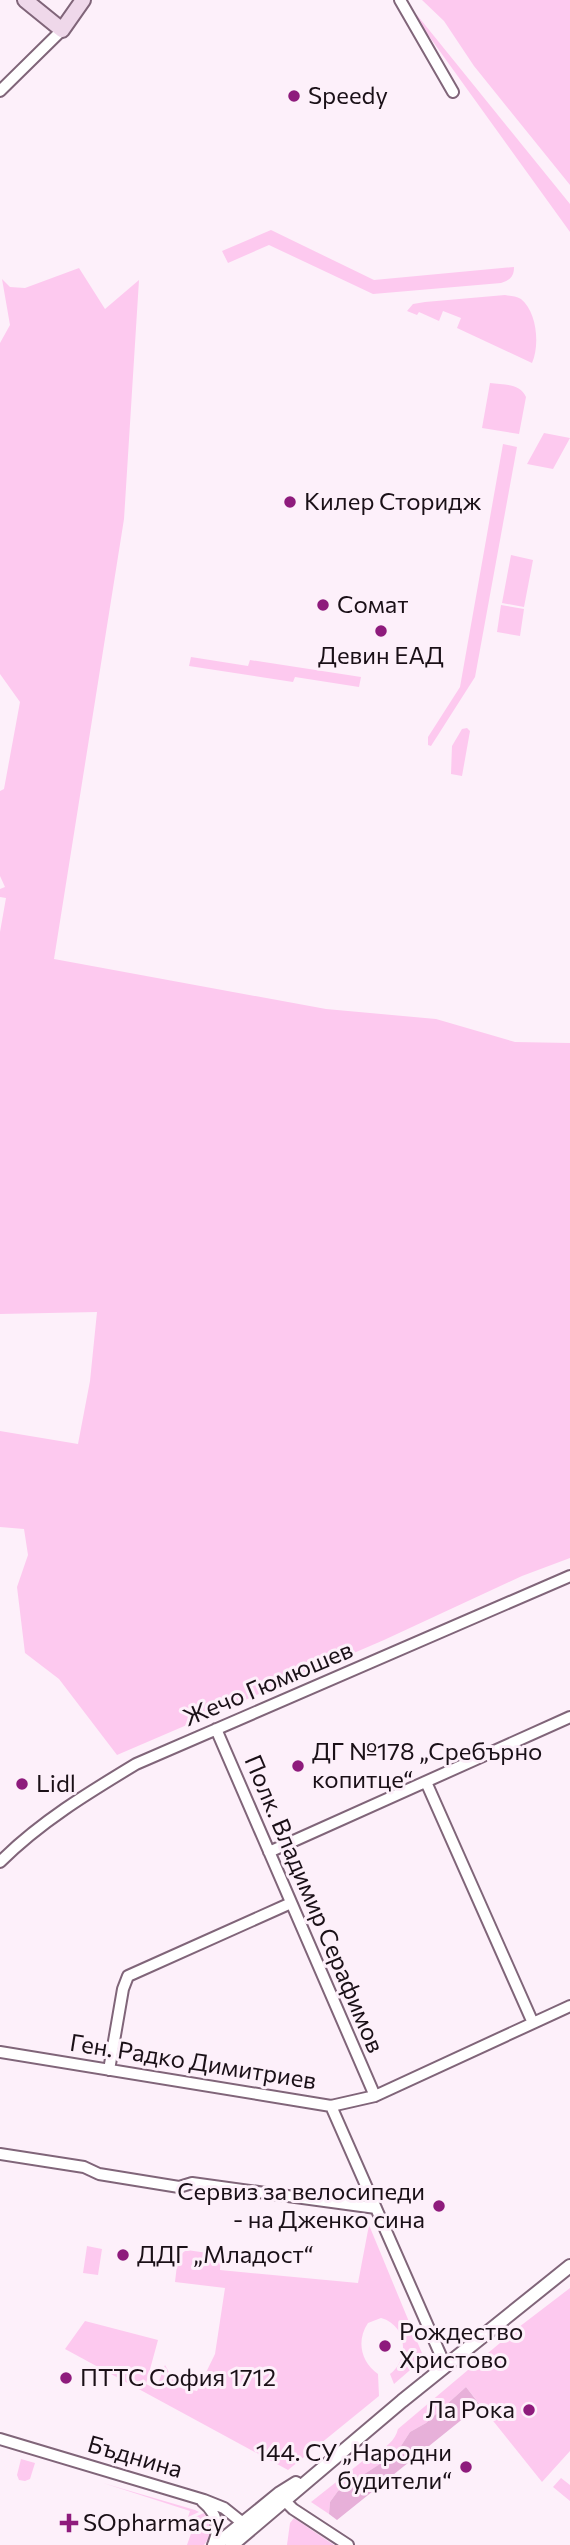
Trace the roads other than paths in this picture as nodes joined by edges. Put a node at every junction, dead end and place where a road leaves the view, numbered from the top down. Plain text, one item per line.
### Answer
1 (25, 0) edge
2 (83, 0) edge
3 (400, 0) edge
4 (62, 30) junction
5 (0, 91) edge
6 (453, 92) dead end
7 (570, 1576) edge
8 (570, 1717) edge
9 (216, 1729) junction
10 (426, 1782) junction
11 (269, 1852) junction
12 (0, 1862) edge
13 (291, 1903) junction
14 (570, 2006) edge
15 (533, 2023) junction
16 (0, 2052) edge
17 (109, 2070) junction
18 (375, 2096) junction
19 (331, 2106) junction
20 (0, 2154) edge
21 (376, 2208) junction
22 (570, 2266) edge
23 (444, 2365) junction
24 (0, 2439) edge
25 (316, 2472) junction
26 (194, 2496) junction
27 (285, 2501) junction
28 (247, 2526) junction
29 (215, 2545) edge
30 (232, 2545) edge
31 (348, 2545) edge

1 - 4 main road
2 - 4 main road
3 - 6 street
4 - 5 street
7 - 9 street, Жечо Гюмюшев
8 - 10 street
9 - 11 street, Полк. Владимир Серафимов
9 - 12 street, Жечо Гюмюшев
10 - 11 street
10 - 15 street
11 - 13 street, Полк. Владимир Серафимов
13 - 17 street
13 - 18 street, Полк. Владимир Серафимов
14 - 15 street, Ген. Радко Димитриев
15 - 18 street, Ген. Радко Димитриев
16 - 17 street, Ген. Радко Димитриев
17 - 19 street, Ген. Радко Димитриев
18 - 19 street, Ген. Радко Димитриев
19 - 21 street
20 - 21 street
21 - 23 street
22 - 23 street
23 - 25 street
24 - 26 street, Бъднина
25 - 27 street
25 - 28 street
26 - 28 street, Бъднина
26 - 29 street
27 - 28 street
27 - 31 street
28 - 29 street
28 - 30 street

